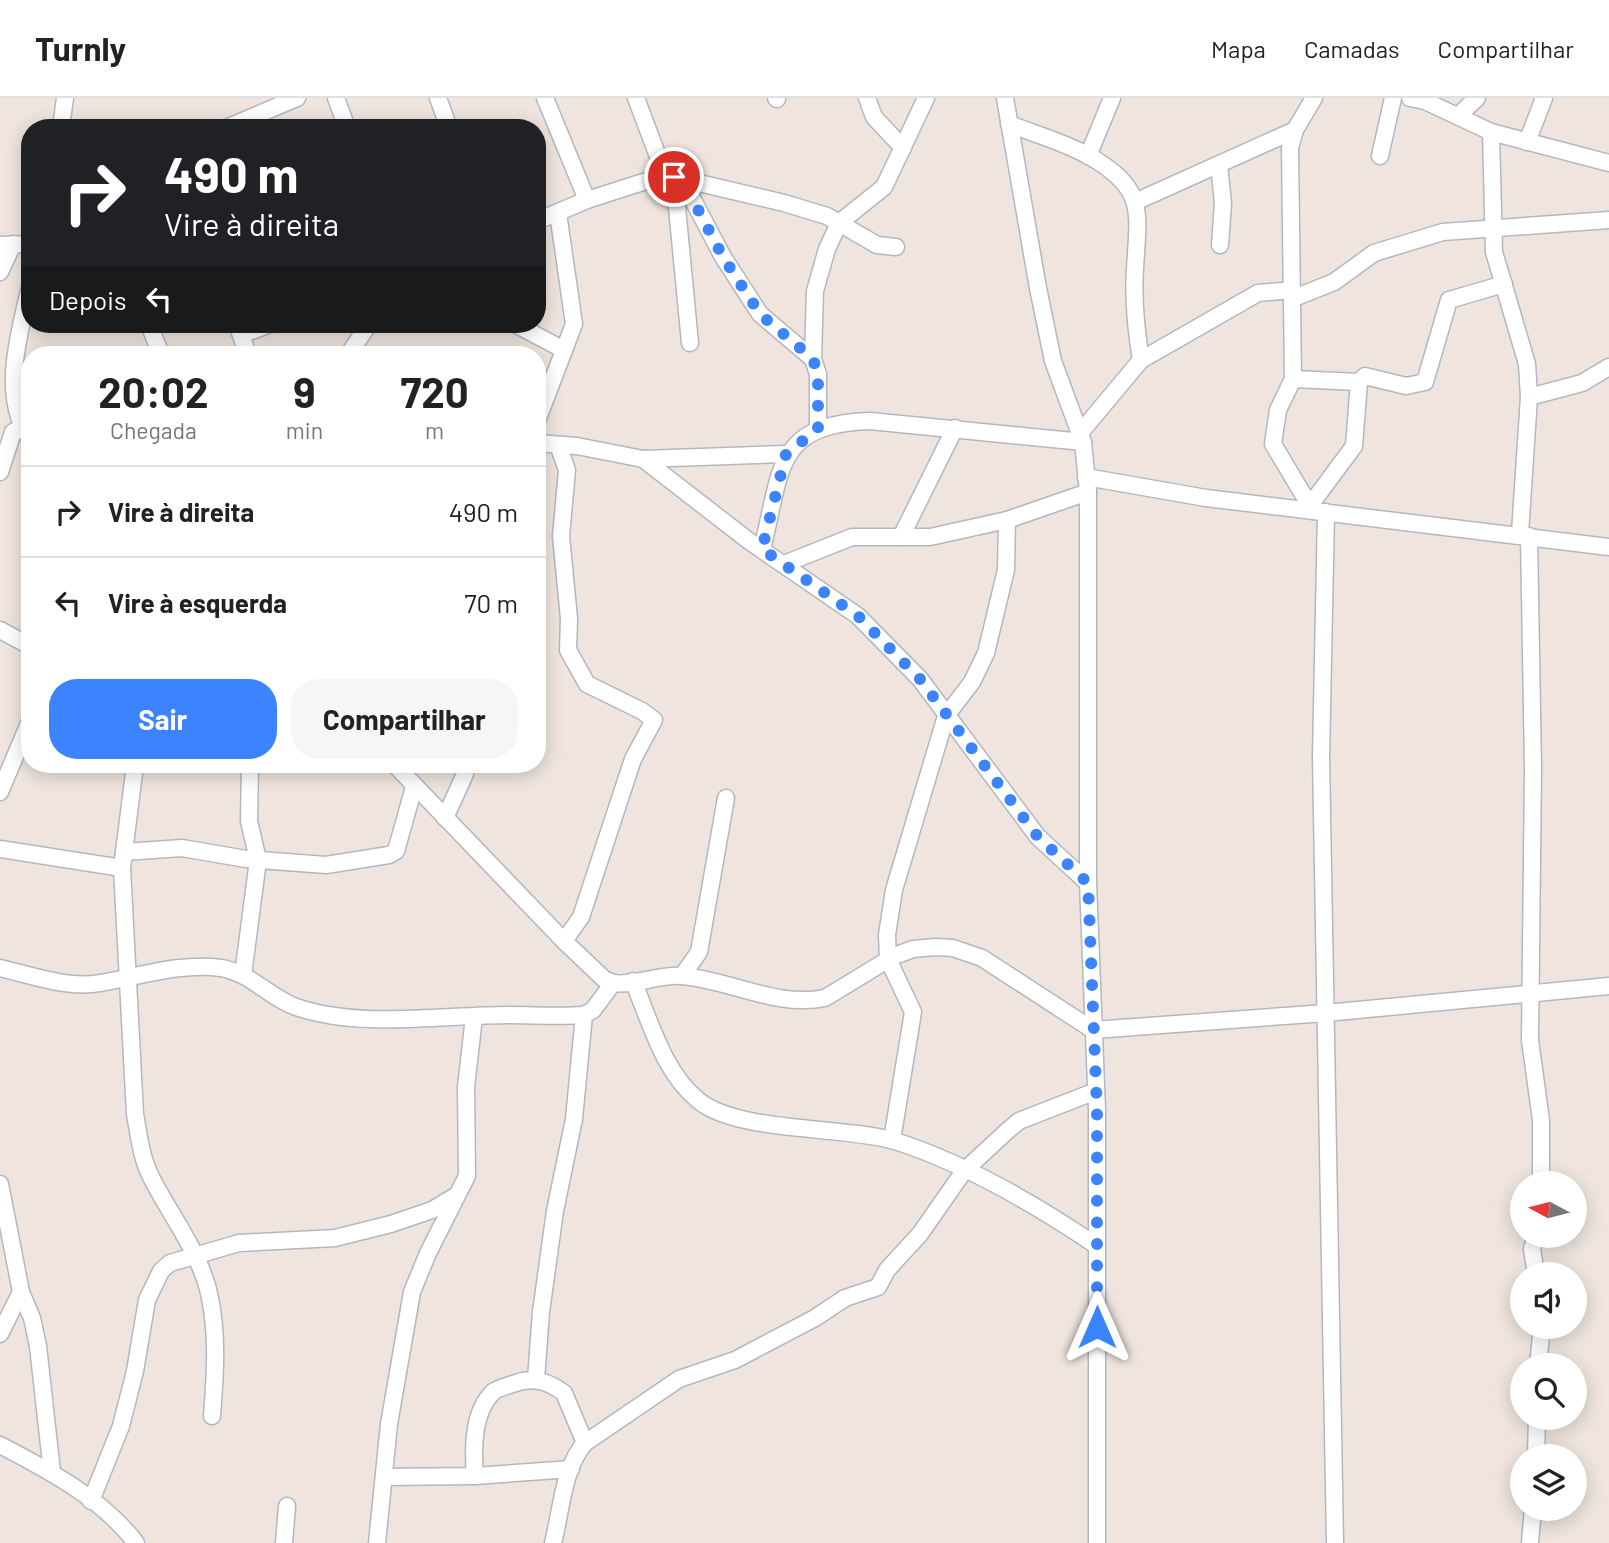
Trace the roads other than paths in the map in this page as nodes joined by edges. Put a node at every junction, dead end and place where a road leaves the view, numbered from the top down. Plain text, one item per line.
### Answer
1 (65, 98) edge
2 (297, 98) edge
3 (336, 98) edge
4 (438, 98) edge
5 (545, 98) edge
6 (636, 98) edge
7 (867, 98) edge
8 (926, 98) edge
9 (1005, 98) edge
10 (1112, 98) edge
11 (1314, 98) edge
12 (1392, 98) edge
13 (1477, 98) edge
14 (1544, 98) edge
15 (1420, 99) edge
16 (1458, 116) junction
17 (62, 119) edge
18 (258, 119) edge
19 (344, 119) edge
20 (446, 119) edge
21 (1009, 124) junction
22 (1295, 130) junction
23 (1491, 132) junction
24 (1527, 142) junction
25 (903, 148) junction
26 (1088, 156) junction
27 (1380, 156) dead end
28 (1609, 163) edge
29 (1219, 164) junction
30 (674, 177) junction
31 (587, 200) junction
32 (1135, 202) junction
33 (558, 214) junction
34 (546, 218) edge
35 (1609, 220) edge
36 (839, 223) junction
37 (1492, 227) junction
38 (6, 245) edge
39 (1220, 245) dead end
40 (896, 247) dead end
41 (0, 272) edge
42 (1504, 284) junction
43 (1294, 294) junction
44 (21, 333) edge
45 (532, 333) edge
46 (690, 344) dead end
47 (565, 351) junction
48 (813, 359) junction
49 (1141, 360) junction
50 (1609, 367) edge
51 (1293, 379) junction
52 (1359, 382) junction
53 (1529, 397) junction
54 (546, 398) edge
55 (955, 428) junction
56 (818, 429) junction
57 (16, 431) edge
58 (1081, 437) junction
59 (546, 444) edge
60 (558, 445) junction
61 (786, 454) junction
62 (643, 459) junction
63 (0, 472) edge
64 (1087, 484) junction
65 (1316, 509) junction
66 (1007, 520) junction
67 (1525, 535) junction
68 (901, 537) junction
69 (1609, 547) edge
70 (762, 549) junction
71 (784, 564) junction
72 (0, 630) edge
73 (21, 641) edge
74 (946, 716) junction
75 (21, 742) edge
76 (134, 773) edge
77 (250, 773) edge
78 (402, 773) edge
79 (465, 773) edge
80 (414, 787) junction
81 (0, 792) edge
82 (726, 798) dead end
83 (444, 818) junction
84 (0, 849) edge
85 (123, 860) junction
86 (257, 860) junction
87 (1088, 883) junction
88 (564, 941) junction
89 (888, 959) junction
90 (0, 968) edge
91 (243, 975) junction
92 (126, 976) junction
93 (682, 976) junction
94 (634, 981) junction
95 (613, 984) junction
96 (1609, 986) edge
97 (1533, 994) junction
98 (1326, 1013) junction
99 (584, 1015) junction
100 (474, 1017) junction
101 (1093, 1030) junction
102 (1096, 1091) junction
103 (892, 1140) junction
104 (964, 1171) junction
105 (1541, 1171) edge
106 (0, 1184) edge
107 (457, 1195) junction
108 (1097, 1245) junction
109 (7, 1249) edge
110 (194, 1256) junction
111 (20, 1293) junction
112 (0, 1334) edge
113 (536, 1379) junction
114 (212, 1416) dead end
115 (585, 1443) junction
116 (0, 1445) edge
117 (571, 1469) junction
118 (51, 1472) junction
119 (475, 1476) junction
120 (385, 1477) junction
121 (91, 1501) junction
122 (287, 1506) dead end
123 (1532, 1521) edge
124 (136, 1543) edge
125 (284, 1543) edge
126 (377, 1543) edge
127 (553, 1543) edge
128 (1097, 1543) edge
129 (1335, 1543) edge
130 (1530, 1543) edge

1 - 17 street
2 - 18 street
3 - 19 street
4 - 20 street
5 - 31 street
6 - 30 street
7 - 25 street
8 - 25 street
9 - 21 street
10 - 26 street
11 - 22 street
12 - 27 street
13 - 16 street
14 - 24 street
15 - 16 street
16 - 23 street
21 - 26 street
21 - 58 street
22 - 29 street
22 - 43 street
23 - 24 street
23 - 37 street
24 - 28 street
25 - 36 street
26 - 32 street
29 - 32 street
29 - 39 street
30 - 31 street
30 - 36 street
30 - 46 street
30 - 48 street
31 - 33 street
32 - 49 street
33 - 34 street
33 - 47 street
35 - 37 street
36 - 40 street
36 - 48 street
37 - 42 street
37 - 43 street
38 - 41 street
42 - 52 street
42 - 53 street
43 - 49 street
43 - 51 street
44 - 57 street
45 - 47 street
47 - 54 street
48 - 56 street
49 - 58 street
50 - 53 street
51 - 52 street
51 - 65 street
52 - 65 street
53 - 67 street
55 - 56 street
55 - 58 street
55 - 68 street
56 - 61 street
57 - 63 street
58 - 64 street
59 - 60 street
60 - 62 street
60 - 88 street
61 - 62 street
61 - 70 street
62 - 70 street
64 - 65 street
64 - 66 street
64 - 87 street
65 - 67 street
65 - 98 street
66 - 68 street
66 - 74 street
67 - 69 street
67 - 97 street
68 - 71 street
70 - 71 street
71 - 74 street
72 - 73 street
74 - 87 street
74 - 89 street
75 - 81 street
76 - 85 street
77 - 86 street
78 - 80 street
79 - 83 street
80 - 83 street
80 - 86 street
82 - 93 street
83 - 88 street
84 - 85 street
85 - 86 street
85 - 92 street
86 - 91 street
87 - 101 street
88 - 95 street
89 - 93 street
89 - 101 street
89 - 103 street
90 - 92 street
91 - 92 street
91 - 100 street
92 - 110 street
93 - 94 street
94 - 95 street
94 - 103 street
95 - 99 street
96 - 97 street
97 - 98 street
97 - 105 street
98 - 101 street
98 - 129 street
99 - 100 street
99 - 113 street
100 - 107 street
101 - 102 street
102 - 104 street
102 - 108 street
103 - 104 street
104 - 108 street
104 - 115 street
106 - 109 street
107 - 110 street
107 - 120 street
108 - 128 street
109 - 111 street
110 - 114 street
110 - 121 street
111 - 112 street
111 - 118 street
113 - 115 street
113 - 119 street
115 - 117 street
116 - 118 street
117 - 119 street
117 - 127 street
118 - 121 street
119 - 120 street
120 - 126 street
121 - 124 street
122 - 125 street
123 - 130 street

